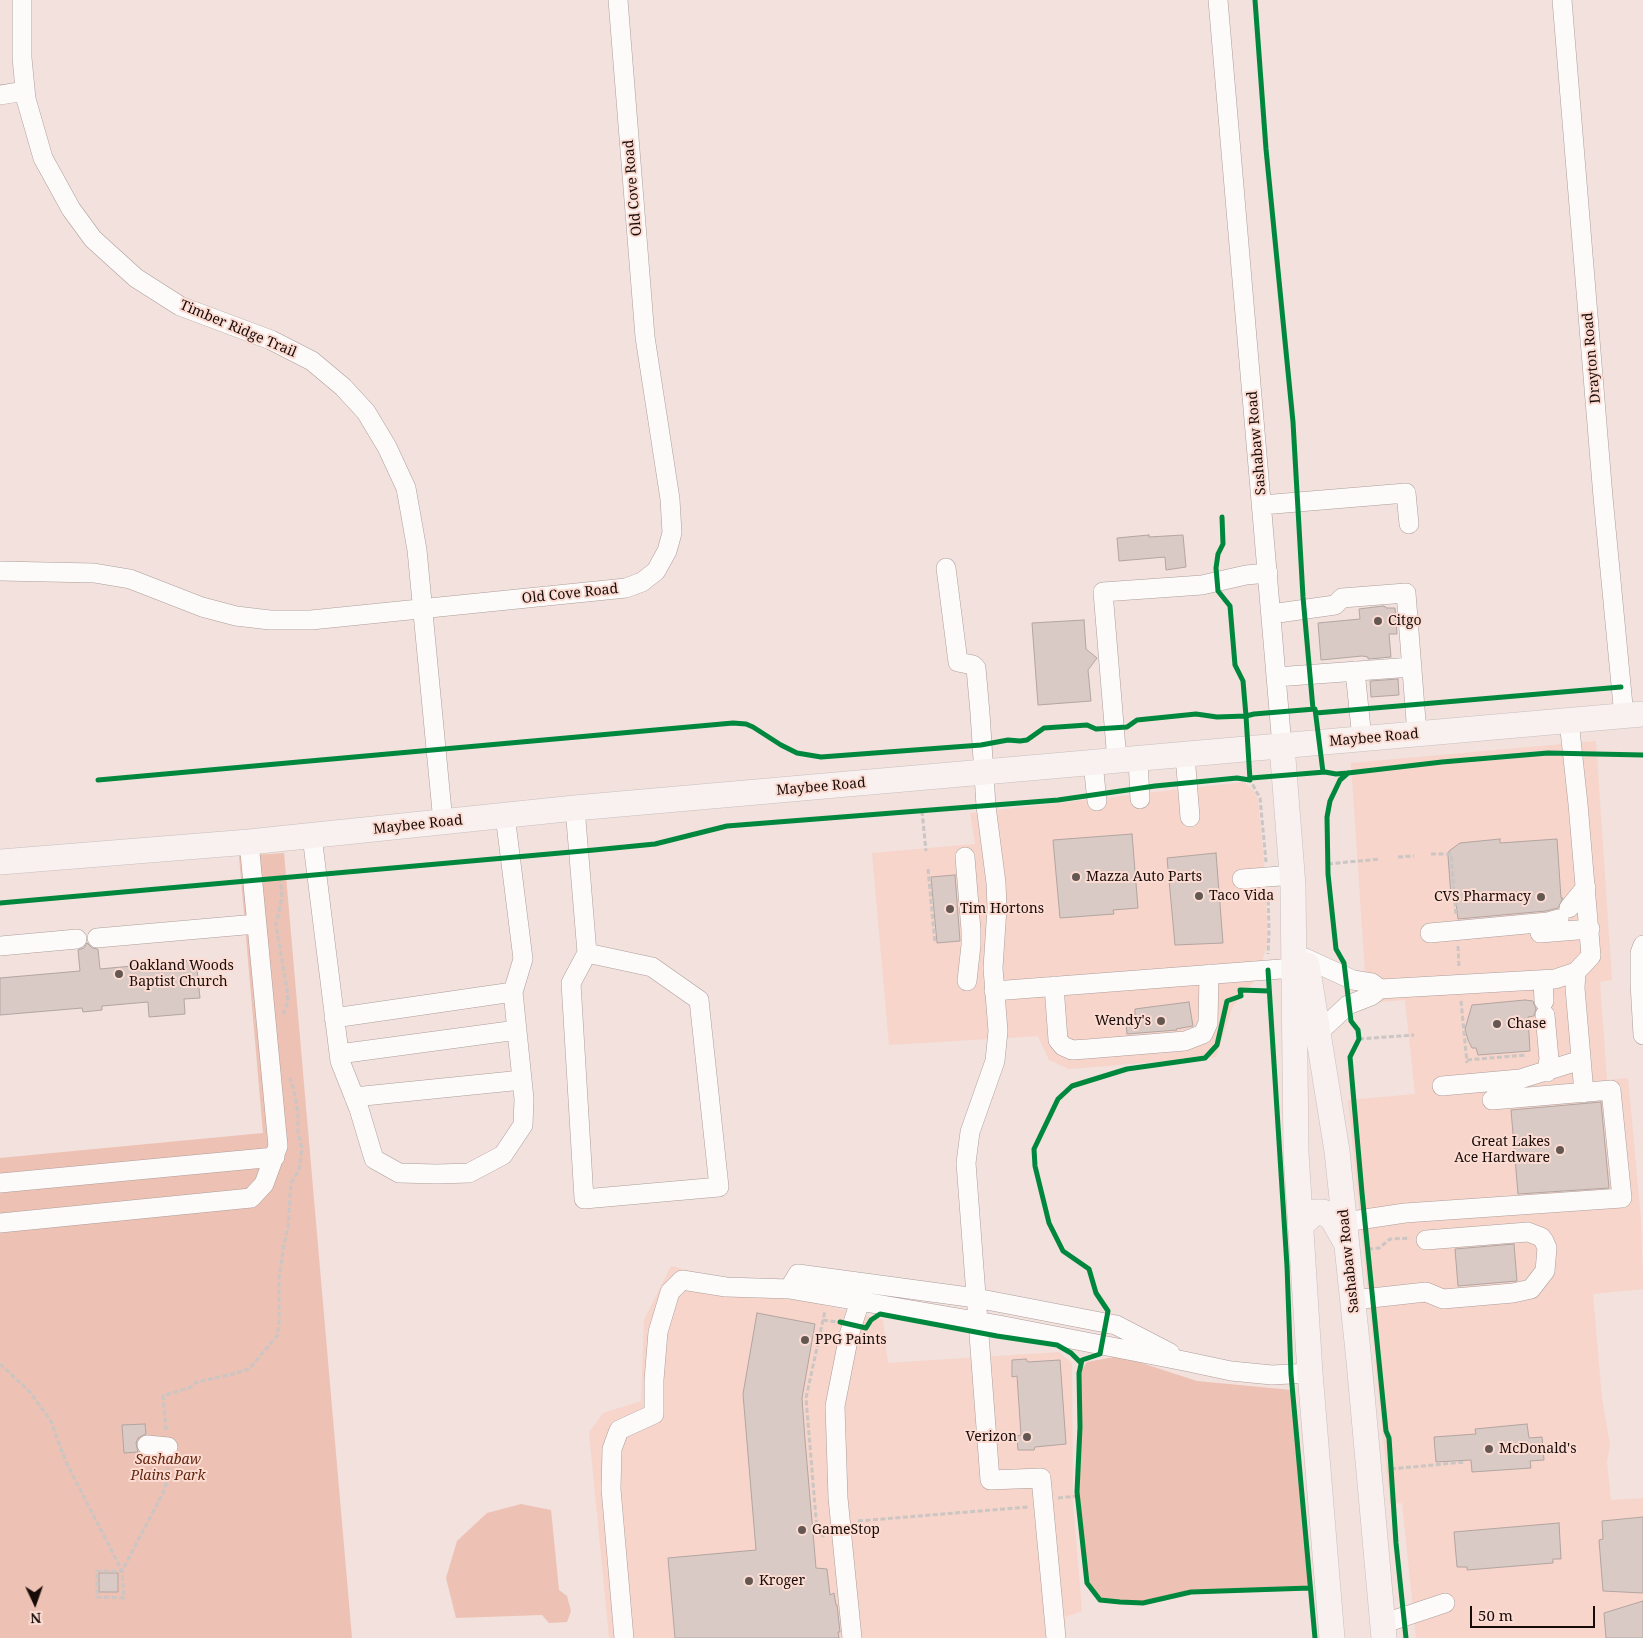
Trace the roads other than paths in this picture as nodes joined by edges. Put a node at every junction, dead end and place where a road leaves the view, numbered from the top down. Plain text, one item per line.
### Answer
1 (22, 0) edge
2 (618, 0) edge
3 (1218, 0) edge
4 (1562, 0) edge
5 (25, 91) junction
6 (0, 95) edge
7 (1262, 505) junction
8 (1409, 524) dead end
9 (946, 568) dead end
10 (0, 571) edge
11 (1268, 573) junction
12 (423, 608) junction
13 (1271, 614) junction
14 (1412, 667) junction
15 (1355, 671) junction
16 (1276, 677) junction
17 (1633, 715) edge
18 (1569, 720) junction
19 (1417, 734) junction
20 (1362, 739) junction
21 (1282, 746) junction
22 (1185, 755) junction
23 (1116, 761) junction
24 (984, 773) junction
25 (1140, 799) dead end
26 (1097, 802) dead end
27 (575, 808) junction
28 (506, 815) junction
29 (1190, 817) dead end
30 (443, 822) junction
31 (312, 836) junction
32 (249, 842) junction
33 (965, 857) dead end
34 (0, 862) edge
35 (1293, 880) junction
36 (1243, 884) dead end
37 (1586, 887) junction
38 (256, 924) junction
39 (1590, 929) junction
40 (1471, 930) junction
41 (1430, 933) dead end
42 (97, 938) dead end
43 (77, 939) dead end
44 (1643, 945) edge
45 (0, 946) edge
46 (587, 953) junction
47 (1300, 963) junction
48 (1576, 972) junction
49 (1209, 974) junction
50 (1543, 980) junction
51 (967, 981) dead end
52 (1050, 986) junction
53 (1380, 989) junction
54 (994, 990) junction
55 (513, 992) junction
56 (334, 1018) junction
57 (517, 1030) junction
58 (1318, 1033) junction
59 (1643, 1035) edge
60 (339, 1054) junction
61 (1581, 1060) junction
62 (1547, 1072) junction
63 (522, 1080) junction
64 (1442, 1086) dead end
65 (1584, 1092) junction
66 (354, 1097) junction
67 (1492, 1100) dead end
68 (275, 1157) junction
69 (0, 1184) edge
70 (0, 1222) edge
71 (1300, 1226) junction
72 (1356, 1234) junction
73 (1421, 1239) road end
74 (863, 1292) junction
75 (976, 1298) junction
76 (1353, 1300) junction
77 (978, 1321) junction
78 (1184, 1361) junction
79 (1310, 1373) junction
80 (147, 1445) dead end
81 (168, 1446) road end
82 (1445, 1603) dead end
83 (1335, 1633) edge
84 (1383, 1634) edge
85 (624, 1638) edge
86 (852, 1638) edge
87 (1056, 1638) edge

1 - 5 street, Timber Ridge Trail
2 - 12 street, Old Cove Road
3 - 7 street, Sashabaw Road
4 - 17 street, Drayton Road
5 - 6 street
5 - 12 street, Timber Ridge Trail
7 - 8 street
7 - 11 street, Sashabaw Road
9 - 24 street
10 - 12 street, Old Cove Road
11 - 13 street, Sashabaw Road
11 - 23 street
12 - 30 street, Timber Ridge Trail
13 - 14 street
13 - 16 street, Sashabaw Road
14 - 15 street
14 - 19 street
15 - 16 street
15 - 20 street
16 - 21 street, Sashabaw Road
17 - 18 main road, Maybee Road
18 - 19 main road, Maybee Road
18 - 37 street
19 - 20 main road, Maybee Road
20 - 21 main road, Maybee Road
21 - 22 main road, Maybee Road
21 - 35 main road, Sashabaw Road
22 - 23 main road, Maybee Road
22 - 29 street
23 - 24 main road, Maybee Road
23 - 25 street
23 - 26 street
24 - 27 main road, Maybee Road
24 - 54 street
27 - 28 main road, Maybee Road
27 - 46 street
28 - 30 main road, Maybee Road
28 - 55 street
30 - 31 main road, Maybee Road
31 - 32 main road, Maybee Road
31 - 56 street
32 - 34 main road, Maybee Road
32 - 38 street
33 - 51 street
35 - 36 street
35 - 47 main road, Sashabaw Road
37 - 39 street
37 - 40 street
38 - 42 street
38 - 68 street
39 - 40 street
39 - 48 street
40 - 41 street
43 - 45 street
44 - 59 street
46 - 46 street
47 - 49 street
47 - 53 street
47 - 58 main road, Sashabaw Road
47 - 71 main road, Sashabaw Road
48 - 50 street
48 - 61 street
49 - 52 street
49 - 52 street
50 - 53 street
50 - 62 street
52 - 54 street
53 - 58 street
54 - 75 street
55 - 56 street
55 - 57 street
56 - 60 street
57 - 60 street
57 - 63 street
58 - 72 main road, Sashabaw Road
60 - 66 street
61 - 62 street
61 - 65 street
62 - 64 street
63 - 66 street
63 - 66 street
65 - 67 street
65 - 72 street
68 - 69 street
68 - 70 street
71 - 72 main road
71 - 79 main road, Sashabaw Road
72 - 76 main road, Sashabaw Road
73 - 76 street
74 - 75 street
74 - 77 street
74 - 85 street
74 - 86 street
75 - 77 street
75 - 78 street
76 - 84 main road, Sashabaw Road
77 - 78 street
77 - 87 street
78 - 79 street
79 - 83 main road, Sashabaw Road
80 - 81 street
82 - 84 street

